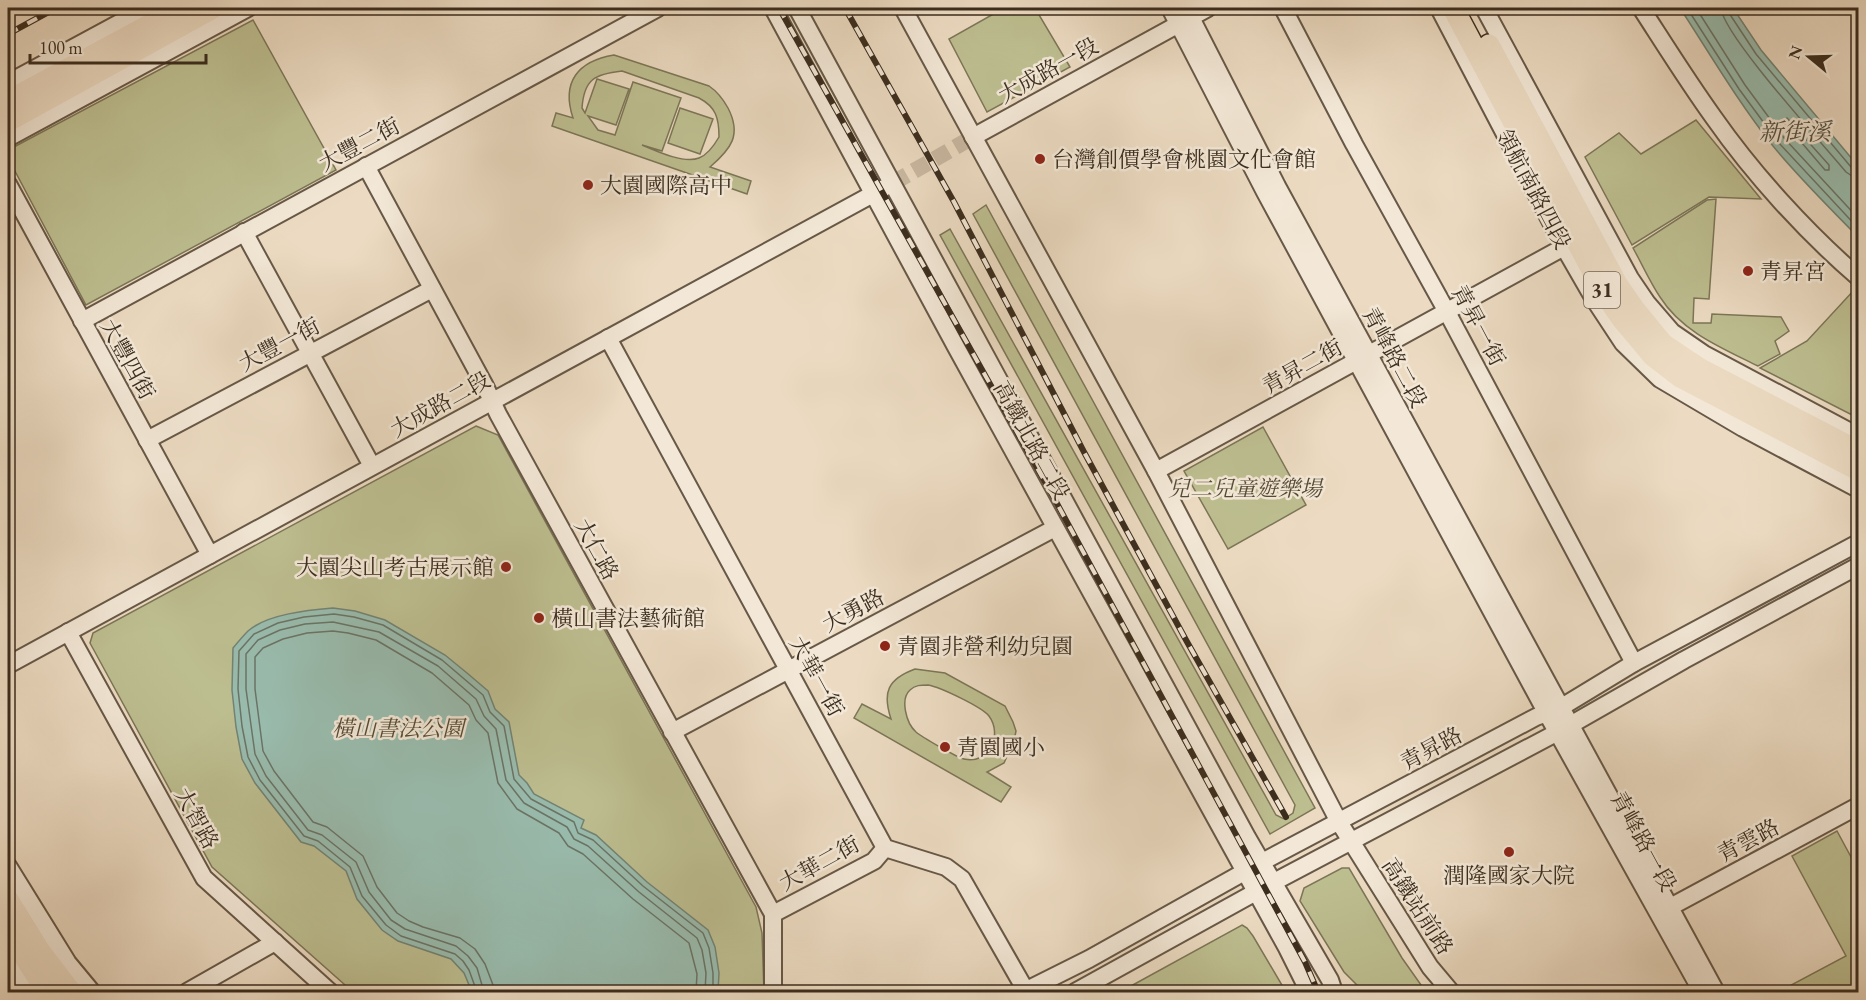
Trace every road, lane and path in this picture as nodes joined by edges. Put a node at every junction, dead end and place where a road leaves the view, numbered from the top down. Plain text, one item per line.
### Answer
1 (147, 8) edge
2 (181, 8) edge
3 (213, 8) edge
4 (248, 8) edge
5 (658, 8) edge
6 (773, 8) edge
7 (797, 8) edge
8 (903, 8) edge
9 (1170, 8) edge
10 (1208, 8) edge
11 (1283, 8) edge
12 (1439, 8) edge
13 (1453, 8) edge
14 (1469, 8) edge
15 (1484, 8) edge
16 (1641, 8) edge
17 (1185, 16) edge
18 (8, 83) edge
19 (8, 101) edge
20 (8, 121) edge
21 (973, 137) junction
22 (8, 138) edge
23 (366, 166) junction
24 (893, 183) junction
25 (8, 184) edge
26 (874, 193) junction
27 (244, 232) junction
28 (1564, 247) junction
29 (1858, 277) edge
30 (432, 289) junction
31 (1447, 312) junction
32 (82, 321) junction
33 (608, 338) junction
34 (310, 354) junction
35 (1363, 358) junction
36 (492, 401) junction
37 (1722, 416) junction
38 (1785, 432) junction
39 (1858, 436) edge
40 (147, 440) junction
41 (1858, 451) edge
42 (372, 466) junction
43 (1156, 471) junction
44 (1858, 485) edge
45 (1055, 528) junction
46 (1858, 528) edge
47 (1854, 545) edge
48 (210, 555) junction
49 (1858, 566) edge
50 (68, 632) junction
51 (1634, 663) junction
52 (8, 665) edge
53 (788, 670) junction
54 (1553, 710) junction
55 (1564, 728) junction
56 (672, 732) junction
57 (1858, 806) edge
58 (1339, 822) junction
59 (1350, 841) junction
60 (885, 848) junction
61 (1262, 862) junction
62 (8, 866) edge
63 (1245, 872) junction
64 (1274, 882) junction
65 (1256, 892) junction
66 (8, 900) edge
67 (1664, 910) junction
68 (773, 914) junction
69 (8, 931) edge
70 (275, 942) junction
71 (8, 960) edge
72 (1332, 986) edge
73 (1024, 992) edge
74 (28, 993) edge
75 (48, 993) edge
76 (71, 993) edge
77 (92, 993) edge
78 (187, 993) edge
79 (330, 993) edge
80 (773, 993) edge
81 (1075, 993) edge
82 (1310, 993) edge
83 (1343, 993) edge
84 (1451, 993) edge
85 (1702, 993) edge
86 (1716, 993) edge

1 - 18 street
2 - 19 main road
3 - 20 main road
4 - 22 street
5 - 23 street, 大豐二街
6 - 26 street, 高鐵北路二段
7 - 24 street, 高鐵北路二段
8 - 21 street
9 - 17 street, 青峰路二段
10 - 17 street, 大成路一段
11 - 31 street, 青昇一街
12 - 28 street, 領航南路四段 / 31
13 - 38 main road, 領航南路四段 / 31
14 - 41 main road, 領航南路四段 / 31
15 - 39 street, 領航南路四段 / 31
16 - 29 street
17 - 21 street, 大成路一段
17 - 35 street, 青峰路二段
21 - 43 street
23 - 27 street, 大豐二街
23 - 30 street, 大仁路
24 - 26 street, 大成路二段
24 - 61 street, 高鐵北路二段
25 - 32 street, 大豐四街
26 - 33 street, 大成路二段
26 - 45 street, 高鐵北路二段
27 - 32 street, 大豐二街
27 - 34 street
28 - 31 street, 青昇二街
28 - 37 street, 領航南路四段 / 31
30 - 34 street, 大豐一街
30 - 36 street, 大仁路
31 - 35 street, 青昇二街
31 - 51 street, 青昇一街
32 - 40 street, 大豐四街
33 - 36 street, 大成路二段
33 - 53 street, 大華一街
34 - 40 street, 大豐一街
34 - 42 street
35 - 43 street, 青昇二街
35 - 54 street, 青峰路二段
36 - 42 street, 大成路二段
36 - 56 street, 大仁路
37 - 38 street
37 - 44 street, 領航南路四段 / 31
38 - 44 main road, 領航南路四段 / 31
40 - 48 street, 大豐四街
42 - 48 street, 大成路二段
43 - 58 street
45 - 53 street, 大勇路
45 - 63 street, 高鐵北路二段
46 - 47 street
47 - 51 street, 青昇路
48 - 50 street, 大成路二段
49 - 55 street, 青昇路
50 - 52 street, 大成路二段
50 - 70 street, 大智路
51 - 54 street, 青昇路
53 - 56 street, 大勇路
53 - 60 street, 大華一街
54 - 55 street, 青峰路二段
54 - 58 street, 青昇路
55 - 59 street, 青昇路
55 - 67 street, 青峰路一段
56 - 68 street, 大仁路
57 - 67 street, 青雲路
58 - 59 street, 高鐵站前路
58 - 61 street, 青昇路
59 - 64 street, 青昇路
59 - 84 street, 高鐵站前路
60 - 68 street, 大華二街
60 - 73 street
61 - 63 street, 青昇路
61 - 64 street, 高鐵北路二段
62 - 77 street
63 - 65 street, 高鐵北路二段
63 - 73 street, 青昇路
64 - 65 street, 青昇路
64 - 72 street, 高鐵北路二段
65 - 81 street, 青昇路
65 - 82 street, 高鐵北路二段
66 - 76 main road
67 - 85 street, 青峰路一段
67 - 86 street, 青峰路一段
68 - 80 street, 大仁路
69 - 75 main road
70 - 78 street
70 - 79 street, 大智路
71 - 74 street
72 - 83 street

